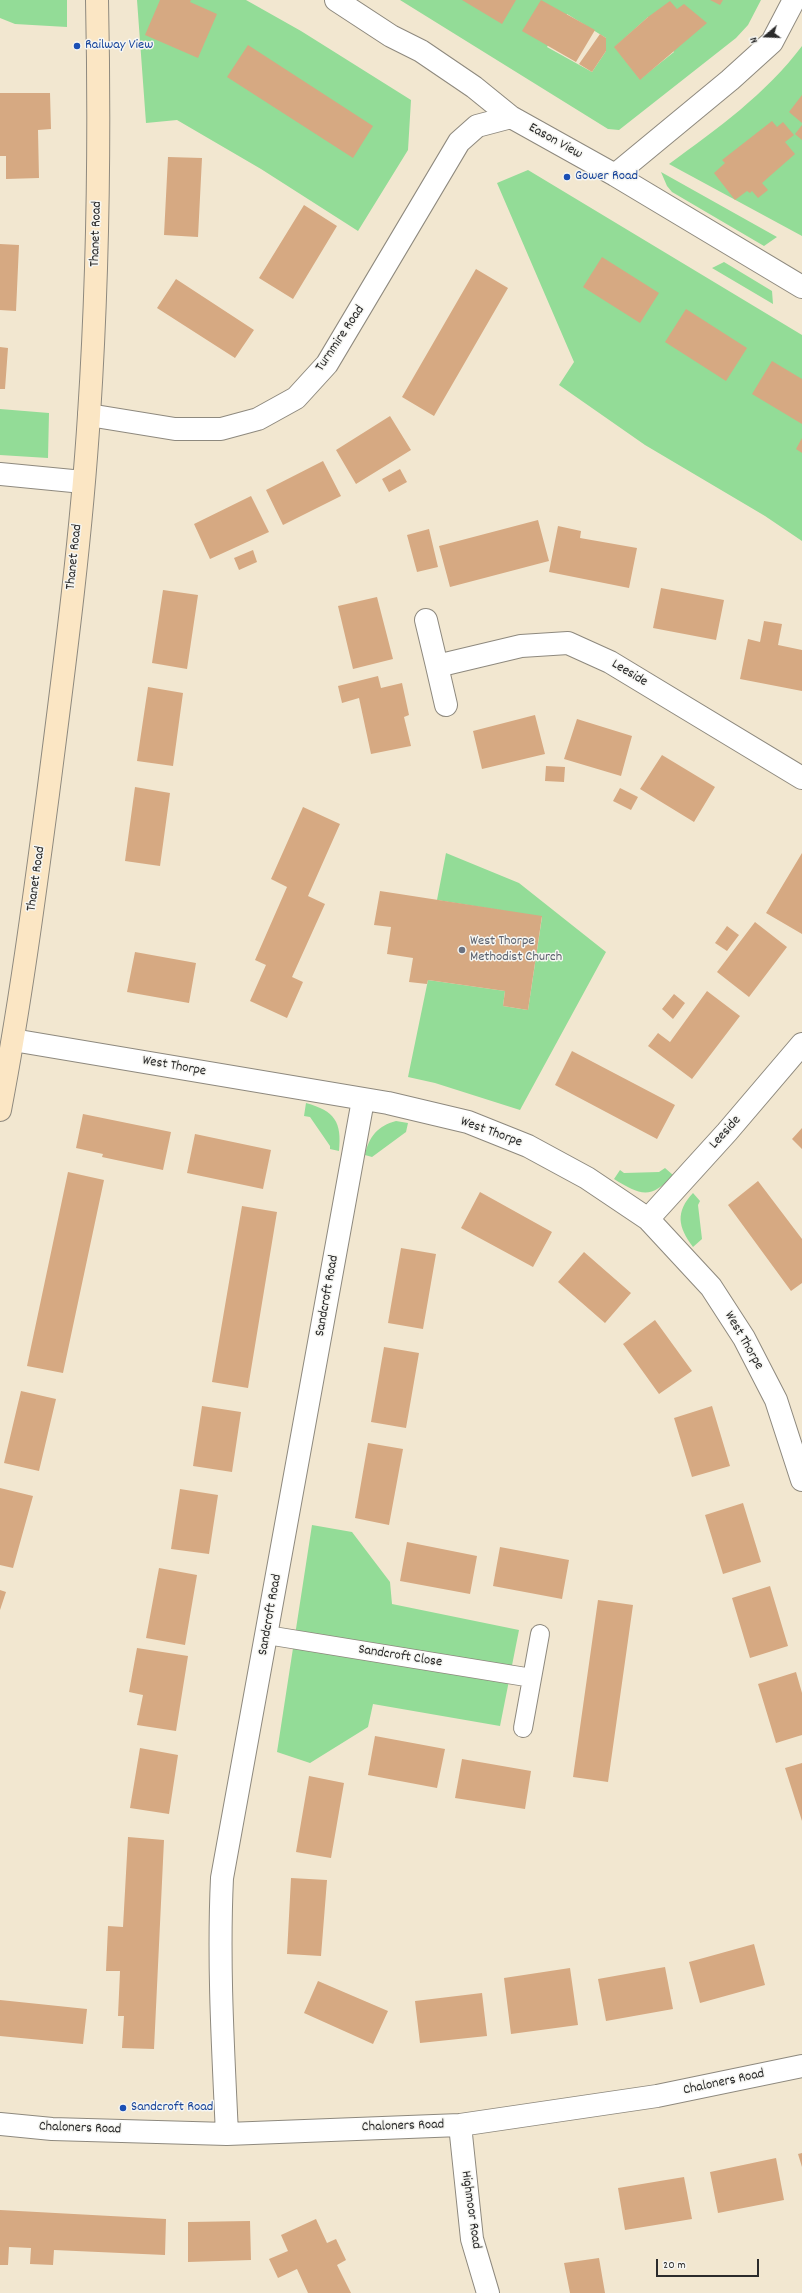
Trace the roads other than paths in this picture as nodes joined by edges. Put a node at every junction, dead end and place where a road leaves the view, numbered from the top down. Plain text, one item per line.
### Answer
1 (96, 0) edge
2 (336, 0) edge
3 (794, 0) edge
4 (511, 117) junction
5 (615, 175) junction
6 (802, 287) edge
7 (89, 415) junction
8 (0, 474) edge
9 (84, 482) junction
10 (426, 620) dead end
11 (437, 666) junction
12 (446, 705) dead end
13 (802, 778) edge
14 (13, 1040) junction
15 (802, 1044) edge
16 (364, 1100) junction
17 (0, 1110) edge
18 (648, 1220) junction
19 (802, 1480) edge
20 (540, 1634) dead end
21 (267, 1635) junction
22 (532, 1678) junction
23 (523, 1728) dead end
24 (802, 2066) edge
25 (0, 2124) edge
26 (460, 2125) junction
27 (227, 2134) junction
28 (488, 2293) edge

1 - 7 street, Thanet Road
2 - 4 street, Eason View
3 - 5 street
4 - 5 street, Eason View
4 - 7 street, Turnmire Road
5 - 6 street, Eason View
7 - 9 street, Thanet Road
8 - 9 street
9 - 14 street, Thanet Road
10 - 11 street
11 - 12 street
11 - 13 street, Leeside
14 - 16 street, West Thorpe
14 - 17 street, Thanet Road
15 - 18 street, Leeside
16 - 18 street, West Thorpe
16 - 21 street, Sandcroft Road
18 - 19 street, West Thorpe
20 - 22 lane
21 - 22 lane, Sandcroft Close
21 - 27 street, Sandcroft Road
22 - 23 lane
24 - 26 street, Chaloners Road
25 - 27 street, Chaloners Road
26 - 27 street, Chaloners Road
26 - 28 street, Highmoor Road

